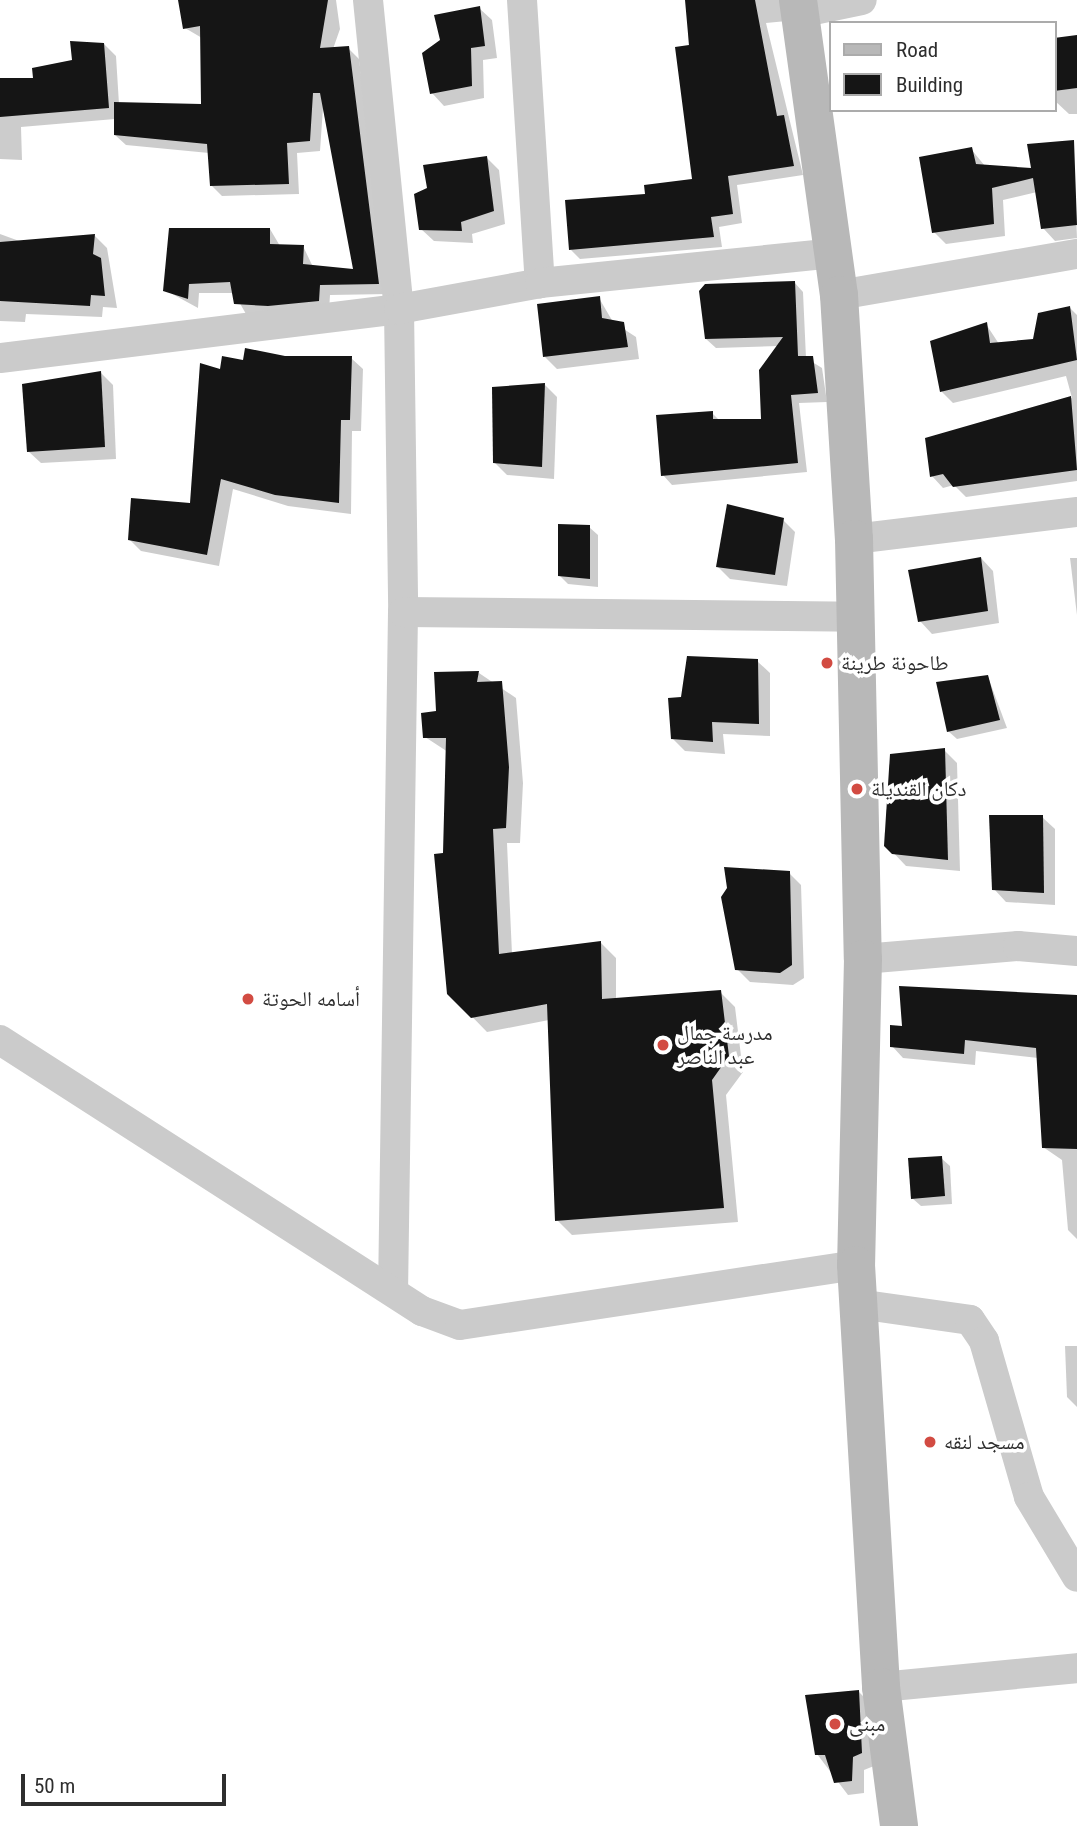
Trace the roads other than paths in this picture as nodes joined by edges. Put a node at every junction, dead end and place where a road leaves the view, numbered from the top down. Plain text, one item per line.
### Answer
1 (369, 0) edge
2 (522, 0) edge
3 (862, 0) edge
4 (799, 6) edge
5 (834, 253) junction
6 (1077, 254) edge
7 (540, 283) junction
8 (839, 295) junction
9 (400, 309) junction
10 (0, 358) edge
11 (1077, 512) edge
12 (854, 539) junction
13 (403, 612) junction
14 (858, 617) junction
15 (1077, 951) edge
16 (863, 959) junction
17 (0, 1040) edge
18 (856, 1265) junction
19 (393, 1291) junction
20 (858, 1304) junction
21 (1077, 1577) edge
22 (1077, 1668) edge
23 (881, 1687) junction
24 (899, 1826) edge

1 - 9 street
2 - 7 street
3 - 4 street
4 - 5 street
5 - 7 street
5 - 8 street
6 - 8 street
7 - 9 street
8 - 12 street
9 - 10 street
9 - 13 street
11 - 12 street
12 - 14 street
13 - 14 street
13 - 19 street
14 - 16 street
15 - 16 street
16 - 18 street
17 - 19 street
18 - 19 street
18 - 20 street
20 - 21 street
20 - 23 street
22 - 23 street
23 - 24 street

